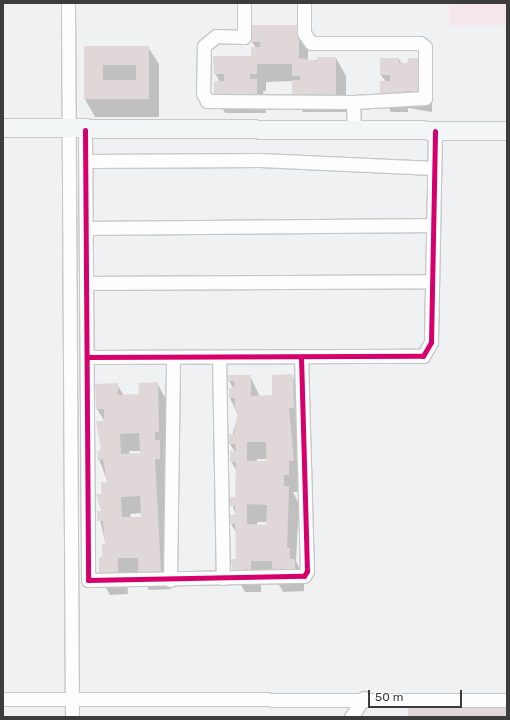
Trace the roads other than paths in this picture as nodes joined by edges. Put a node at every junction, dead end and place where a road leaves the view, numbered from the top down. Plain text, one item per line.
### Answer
1 (68, 3) edge
2 (244, 3) edge
3 (304, 3) edge
4 (353, 102) junction
5 (3, 128) edge
6 (68, 130) junction
7 (86, 130) junction
8 (354, 131) junction
9 (436, 131) junction
10 (507, 131) edge
11 (86, 161) junction
12 (434, 168) junction
13 (433, 224) junction
14 (86, 228) junction
15 (432, 281) junction
16 (87, 283) junction
17 (87, 357) junction
18 (173, 357) junction
19 (219, 357) junction
20 (301, 358) junction
21 (223, 578) junction
22 (170, 580) junction
23 (364, 698) junction
24 (3, 699) edge
25 (72, 699) junction
26 (507, 700) edge
27 (72, 717) edge
28 (351, 717) edge

1 - 6 street
2 - 4 street
3 - 4 street
4 - 8 street
5 - 6 street
6 - 7 street
6 - 25 street
7 - 8 street
7 - 11 street
8 - 9 street
9 - 10 street
9 - 12 street
11 - 12 street
11 - 14 street
12 - 13 street
13 - 14 street
13 - 15 street
14 - 16 street
15 - 16 street
15 - 20 street
16 - 17 street
17 - 18 street
17 - 22 street
18 - 19 street
18 - 22 street
19 - 20 street
19 - 21 street
20 - 21 street
21 - 22 street
23 - 25 street
23 - 26 street
23 - 28 street
24 - 25 street
25 - 27 street

